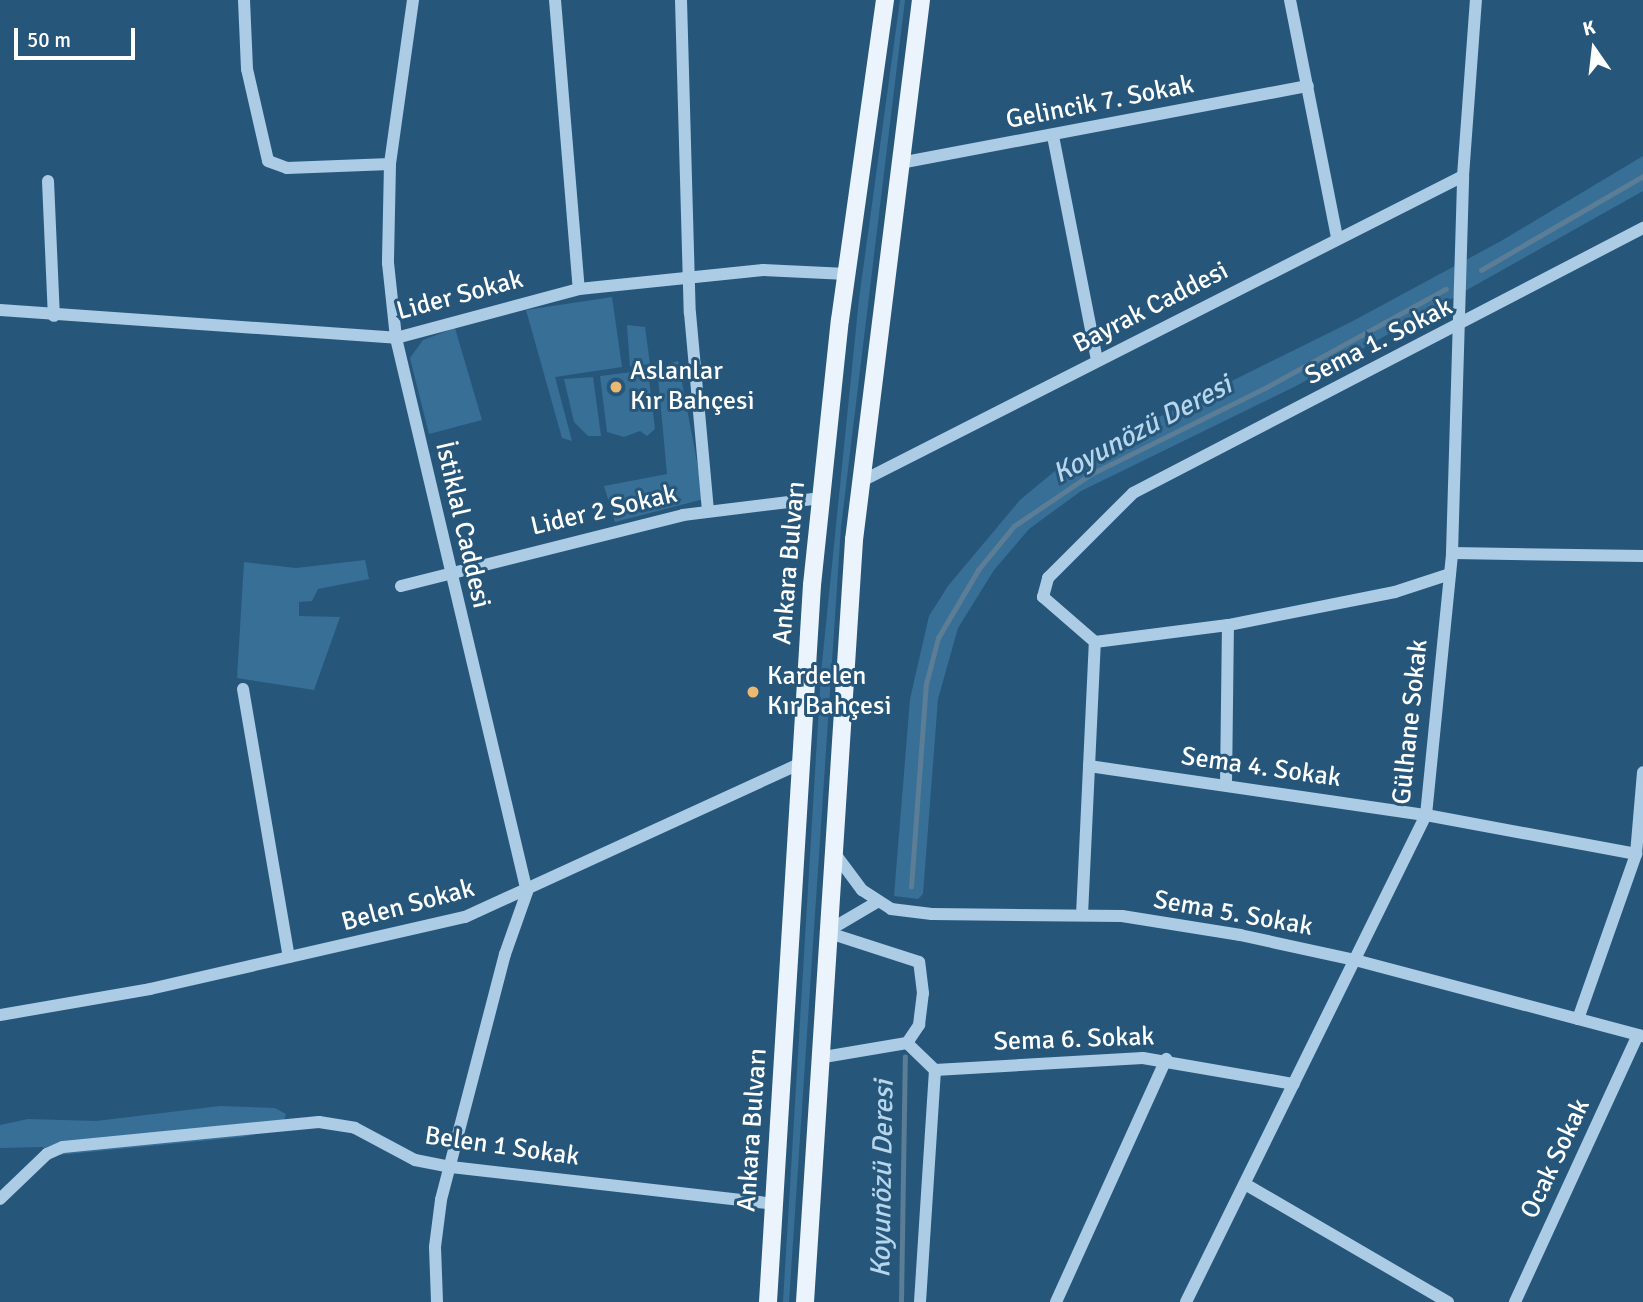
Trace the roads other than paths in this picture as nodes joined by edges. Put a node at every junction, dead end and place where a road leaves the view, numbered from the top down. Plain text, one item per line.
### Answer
1 (244, 0) edge
2 (413, 0) edge
3 (555, 0) edge
4 (681, 0) edge
5 (885, 0) edge
6 (921, 0) edge
7 (1290, 0) edge
8 (1476, 0) edge
9 (1308, 86) junction
10 (1053, 136) junction
11 (900, 163) junction
12 (390, 164) junction
13 (1463, 176) junction
14 (48, 181) dead end
15 (1643, 228) edge
16 (1337, 238) junction
17 (847, 274) junction
18 (690, 275) junction
19 (579, 289) junction
20 (0, 310) edge
21 (54, 316) junction
22 (1459, 327) junction
23 (396, 338) junction
24 (1097, 361) junction
25 (860, 482) junction
26 (821, 498) junction
27 (708, 511) junction
28 (1451, 553) junction
29 (1643, 556) edge
30 (448, 572) junction
31 (1450, 574) junction
32 (401, 586) dead end
33 (1228, 625) junction
34 (1095, 642) junction
35 (243, 689) dead end
36 (802, 763) junction
37 (1089, 766) junction
38 (1643, 772) edge
39 (1226, 785) junction
40 (1426, 815) junction
41 (832, 849) junction
42 (1636, 854) junction
43 (527, 892) junction
44 (877, 902) junction
45 (1082, 915) junction
46 (826, 932) junction
47 (289, 957) junction
48 (1355, 960) junction
49 (0, 1015) edge
50 (1578, 1019) junction
51 (1641, 1036) edge
52 (907, 1043) junction
53 (818, 1058) junction
54 (1167, 1059) junction
55 (934, 1070) junction
56 (1294, 1084) junction
57 (451, 1167) junction
58 (1245, 1184) junction
59 (0, 1199) edge
60 (774, 1204) junction
61 (437, 1302) edge
62 (768, 1302) edge
63 (804, 1302) edge
64 (920, 1302) edge
65 (1056, 1302) edge
66 (1186, 1302) edge
67 (1448, 1302) edge
68 (1515, 1302) edge

1 - 12 street
2 - 12 street, İstiklal Caddesi
3 - 19 street
4 - 18 street
5 - 17 main road, Ankara Bulvarı
6 - 11 main road
7 - 9 street
8 - 13 street, Gülhane Sokak
9 - 10 street, Gelincik 7. Sokak
9 - 16 street
10 - 11 street, Gelincik 7. Sokak
10 - 24 street
11 - 25 main road
12 - 23 street, İstiklal Caddesi
13 - 16 street, Bayrak Caddesi
13 - 22 street, Gülhane Sokak
14 - 21 street
15 - 22 street, Sema 1. Sokak
16 - 24 street, Bayrak Caddesi
17 - 18 street, Lider Sokak
17 - 26 main road, Ankara Bulvarı
18 - 19 street, Lider Sokak
18 - 27 street
19 - 23 street, Lider Sokak
20 - 21 street, Lider Sokak
21 - 23 street, Lider Sokak
22 - 28 street, Gülhane Sokak
22 - 34 street, Sema 1. Sokak
23 - 30 street, İstiklal Caddesi
24 - 25 street, Bayrak Caddesi
25 - 41 main road
26 - 27 street, Lider 2 Sokak
26 - 36 main road, Ankara Bulvarı
27 - 30 street, Lider 2 Sokak
28 - 29 street
28 - 31 street, Gülhane Sokak
30 - 32 street, Lider 2 Sokak
30 - 43 street, İstiklal Caddesi
31 - 33 street
31 - 40 street, Gülhane Sokak
33 - 34 street
33 - 39 street
34 - 37 street
35 - 47 street
36 - 43 street, Belen Sokak
36 - 60 main road, Ankara Bulvarı
37 - 39 street, Sema 4. Sokak
37 - 45 street
38 - 42 street
39 - 40 street, Sema 4. Sokak
40 - 42 street, Sema 4. Sokak
40 - 48 street, Gülhane Sokak
41 - 44 street, Sema 5. Sokak
41 - 46 main road
42 - 50 street
43 - 47 street, Belen Sokak
43 - 57 street
44 - 45 street, Sema 5. Sokak
44 - 46 street
45 - 48 street, Sema 5. Sokak
46 - 52 street
46 - 53 main road
47 - 49 street, Belen Sokak
48 - 50 street, Sema 5. Sokak
48 - 56 street, Gülhane Sokak
50 - 51 street, Sema 5. Sokak
51 - 68 street, Ocak Sokak
52 - 53 street
52 - 55 street
53 - 63 main road
54 - 55 street, Sema 6. Sokak
54 - 56 street, Sema 6. Sokak
54 - 65 street
55 - 64 street
56 - 58 street, Gülhane Sokak
57 - 59 street, Belen 1 Sokak
57 - 60 street, Belen 1 Sokak
57 - 61 street
58 - 66 street, Gülhane Sokak
58 - 67 street
60 - 62 main road, Ankara Bulvarı

